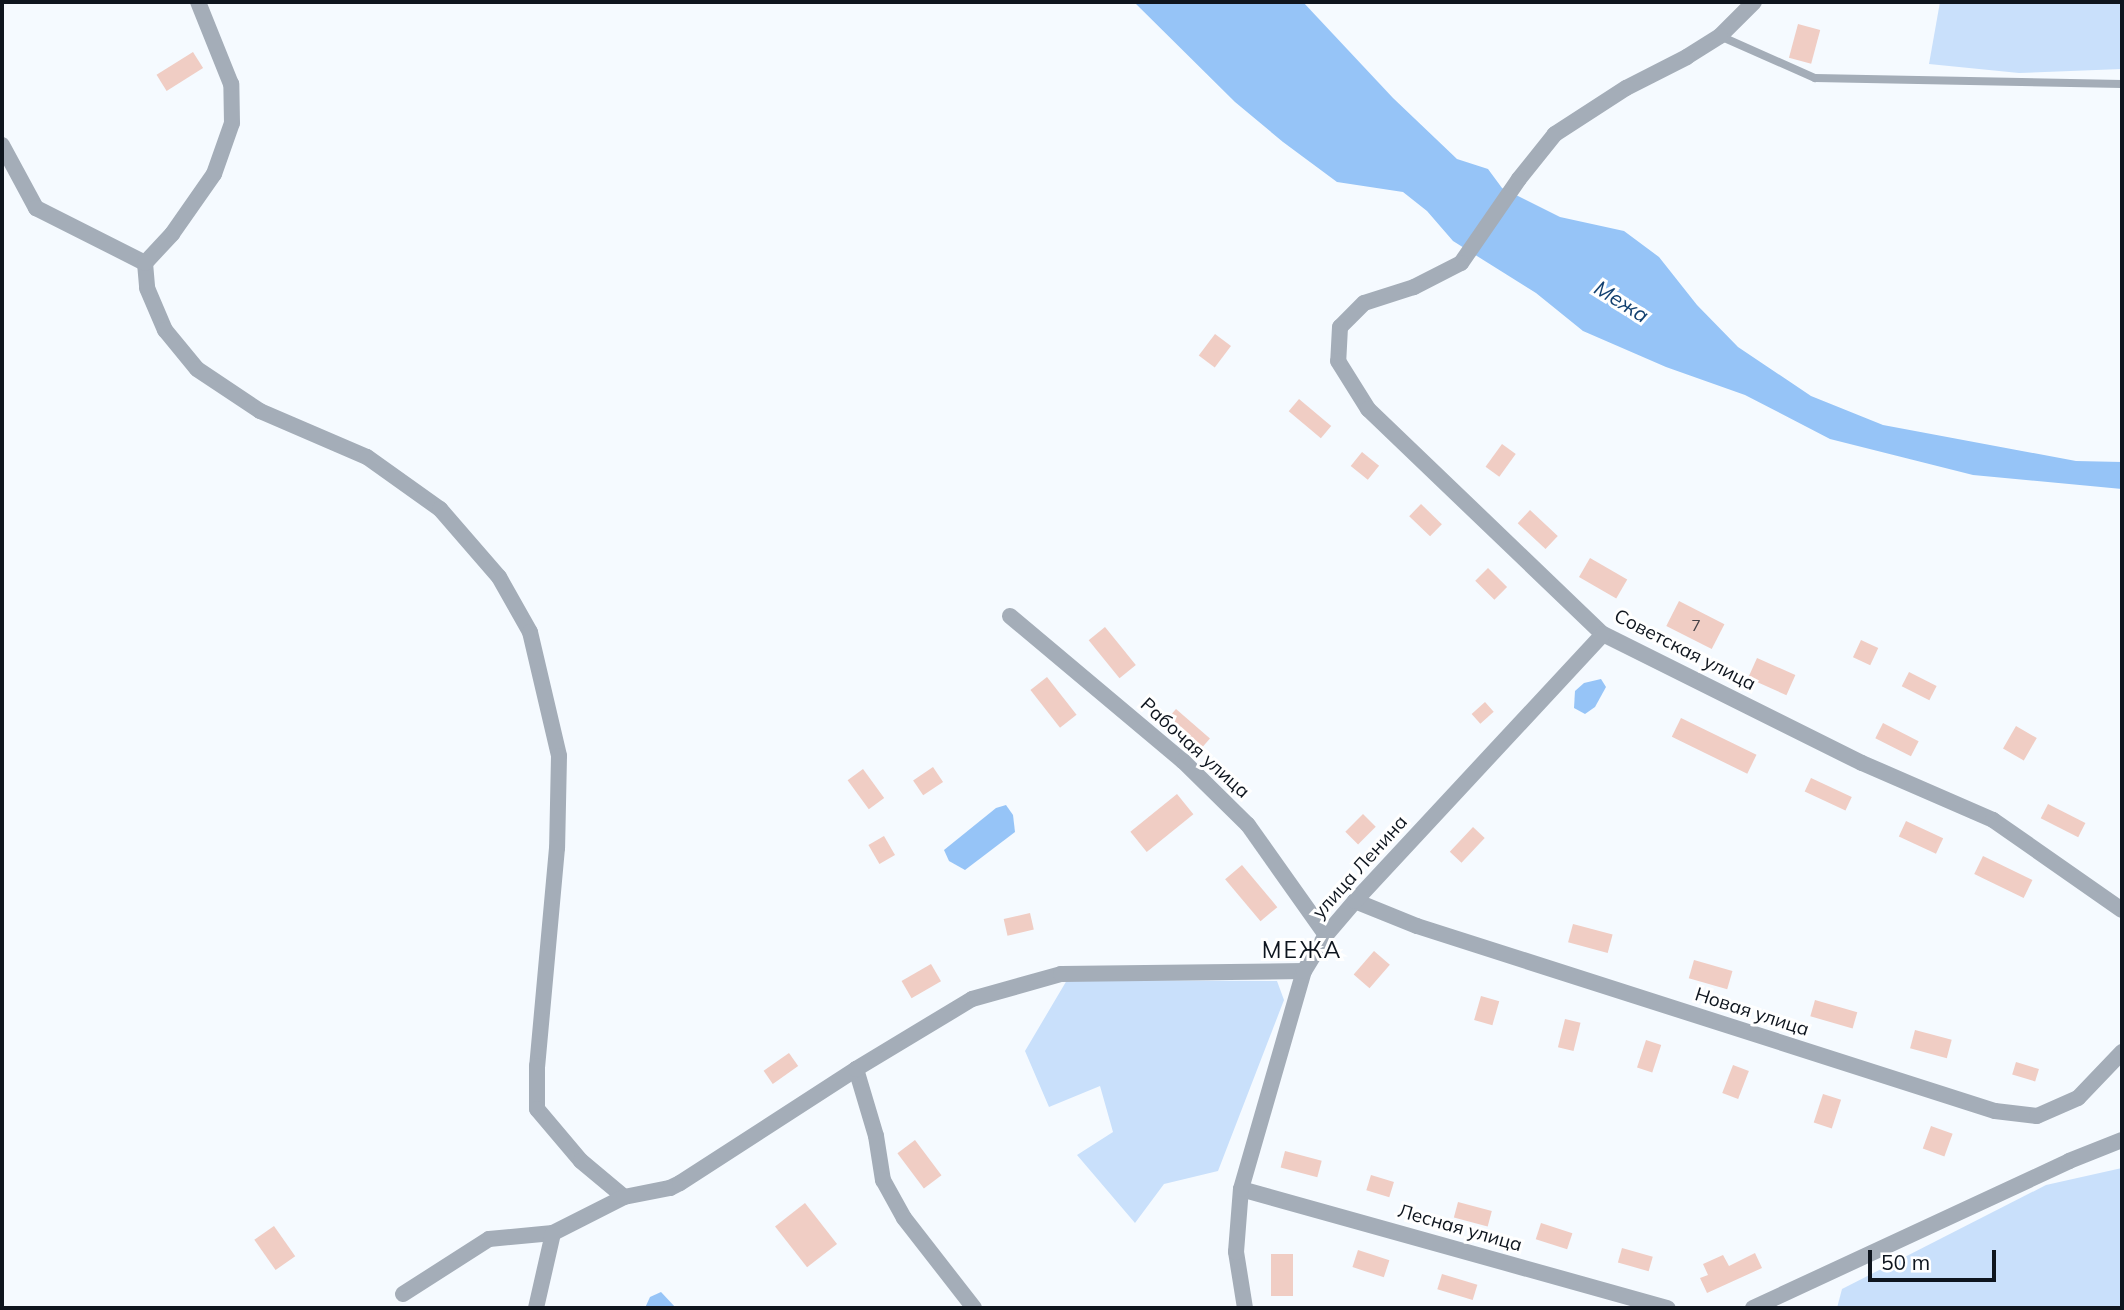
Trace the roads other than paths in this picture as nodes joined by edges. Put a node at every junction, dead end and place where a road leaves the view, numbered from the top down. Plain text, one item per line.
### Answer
1 (198, 2) edge
2 (1754, 2) edge
3 (1720, 36) junction
4 (2122, 84) edge
5 (2, 145) edge
6 (145, 263) junction
7 (1010, 616) dead end
8 (1603, 634) junction
9 (1355, 901) junction
10 (2122, 909) edge
11 (1326, 935) junction
12 (1304, 971) junction
13 (2122, 1052) edge
14 (856, 1069) junction
15 (2122, 1140) edge
16 (1241, 1189) junction
17 (624, 1197) junction
18 (553, 1233) junction
19 (403, 1294) dead end
20 (536, 1308) edge
21 (974, 1308) edge
22 (1245, 1308) edge
23 (1668, 1308) edge
24 (1753, 1308) edge

1 - 6 street
2 - 3 street
3 - 4 lane
3 - 8 street, Советская улица
5 - 6 street
6 - 17 street
7 - 11 street, Рабочая улица
8 - 9 street, улица Ленина
8 - 10 street, Советская улица
9 - 11 street, улица Ленина
9 - 13 street, Новая улица
11 - 12 street, улица Ленина
12 - 14 street
12 - 16 street, улица Ленина
14 - 17 street
14 - 21 street
15 - 24 street
16 - 22 street, улица Ленина
16 - 23 street, Лесная улица
17 - 18 street
18 - 19 street
18 - 20 street

